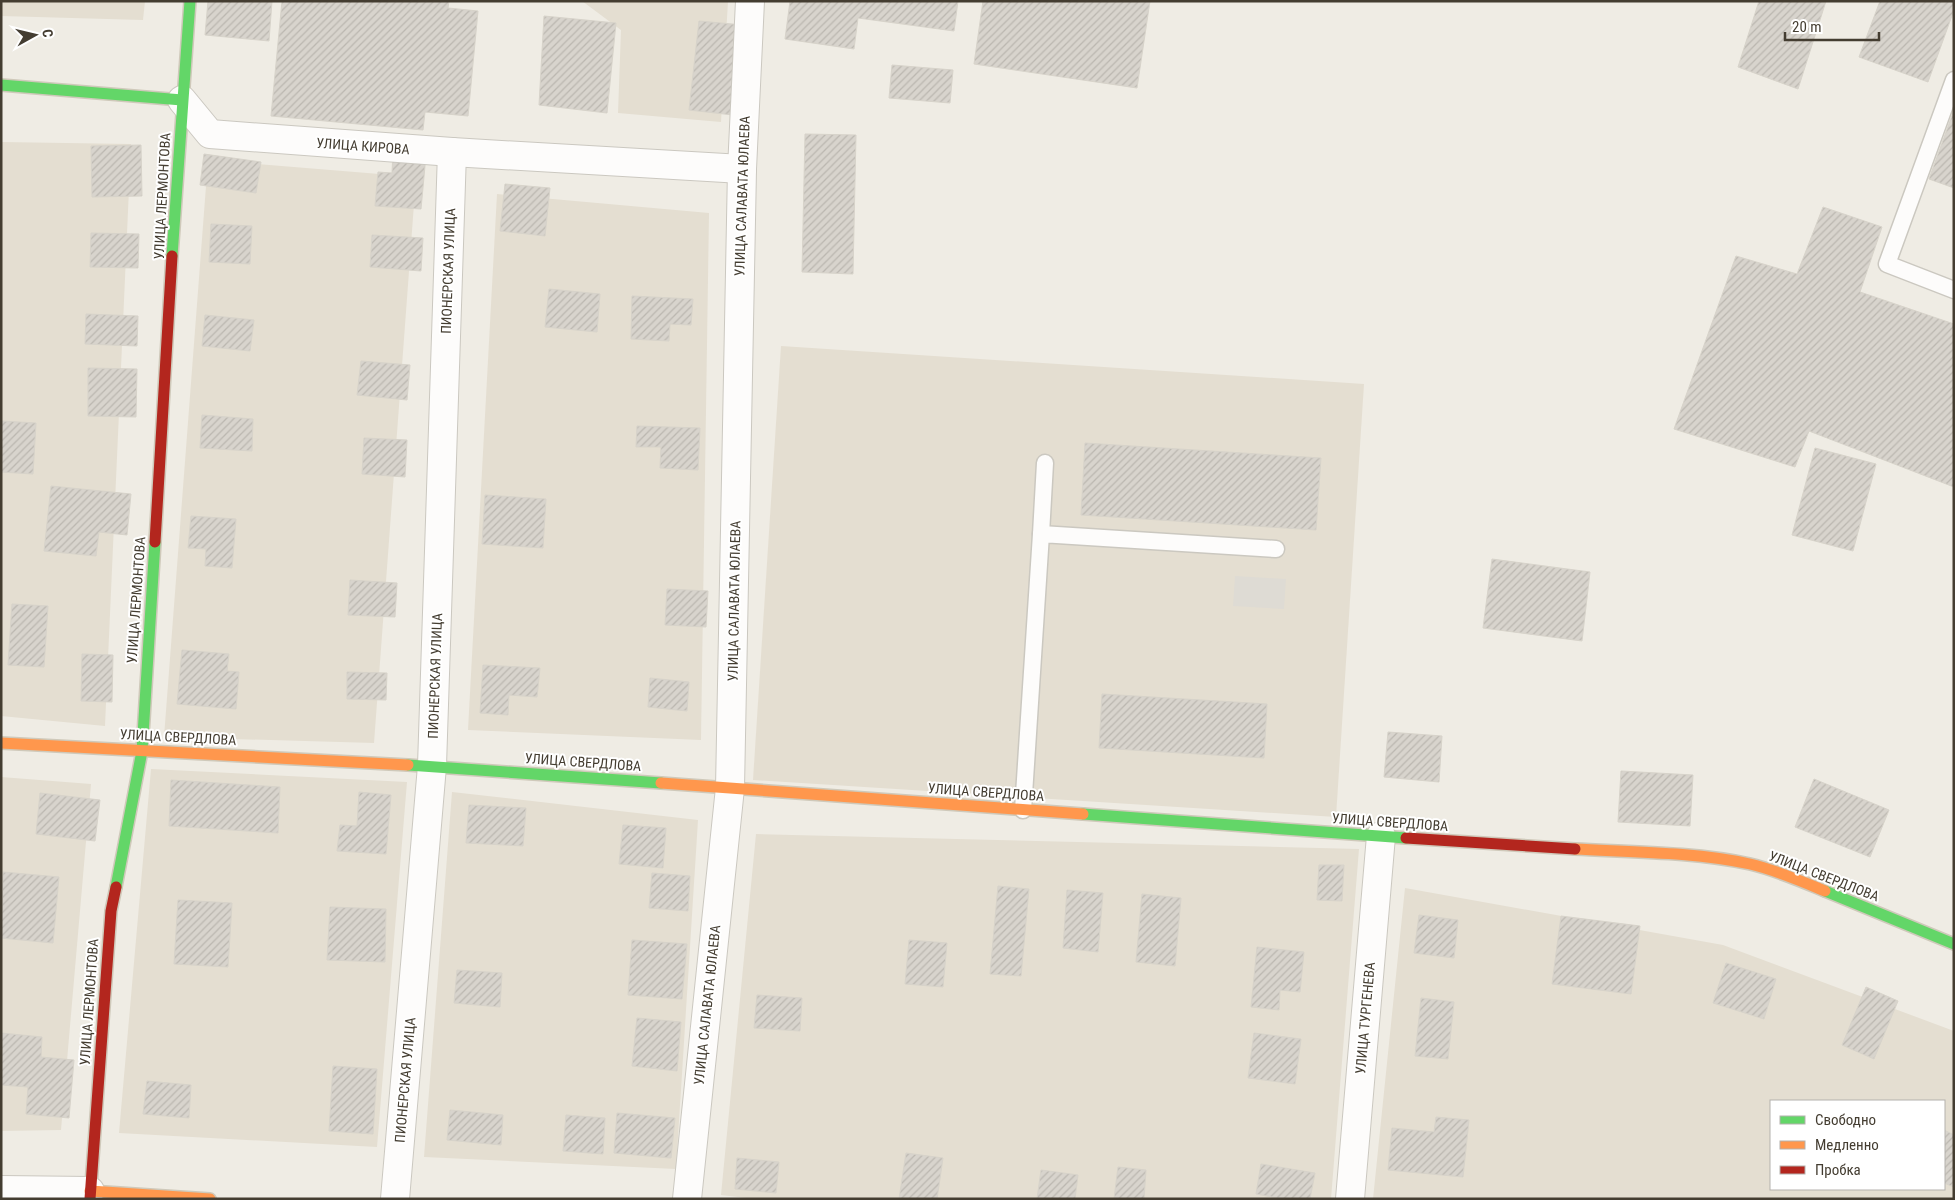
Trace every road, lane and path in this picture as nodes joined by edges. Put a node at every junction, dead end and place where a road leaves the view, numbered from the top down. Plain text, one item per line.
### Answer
1 (190, 1) edge
2 (750, 1) edge
3 (1954, 80) edge
4 (1, 85) edge
5 (182, 100) junction
6 (452, 152) junction
7 (742, 169) junction
8 (1954, 290) edge
9 (1045, 463) dead end
10 (1041, 534) junction
11 (1276, 549) dead end
12 (1, 742) edge
13 (142, 751) junction
14 (432, 766) junction
15 (730, 788) junction
16 (1023, 810) junction
17 (1381, 836) junction
18 (1954, 944) edge
19 (1, 1190) edge
20 (90, 1195) edge
21 (210, 1199) edge
22 (395, 1199) edge
23 (687, 1199) edge
24 (1350, 1199) edge

1 - 5 street, УЛИЦА ЛЕРМОНТОВА
2 - 7 street, УЛИЦА САЛАВАТА ЮЛАЕВА
3 - 8 lane
4 - 5 street
5 - 6 street, УЛИЦА КИРОВА
5 - 13 street, УЛИЦА ЛЕРМОНТОВА
6 - 7 street, УЛИЦА КИРОВА
6 - 14 street, ПИОНЕРСКАЯ УЛИЦА
7 - 15 street, УЛИЦА САЛАВАТА ЮЛАЕВА
9 - 10 lane
10 - 11 lane
10 - 16 lane
12 - 13 street, УЛИЦА СВЕРДЛОВА
13 - 14 street, УЛИЦА СВЕРДЛОВА
13 - 20 street, УЛИЦА ЛЕРМОНТОВА
14 - 15 street, УЛИЦА СВЕРДЛОВА
14 - 22 street, ПИОНЕРСКАЯ УЛИЦА
15 - 16 street, УЛИЦА СВЕРДЛОВА
15 - 23 street, УЛИЦА САЛАВАТА ЮЛАЕВА
16 - 17 street, УЛИЦА СВЕРДЛОВА
17 - 18 street, УЛИЦА СВЕРДЛОВА
17 - 24 street, УЛИЦА ТУРГЕНЕВА
19 - 20 street
20 - 21 street

